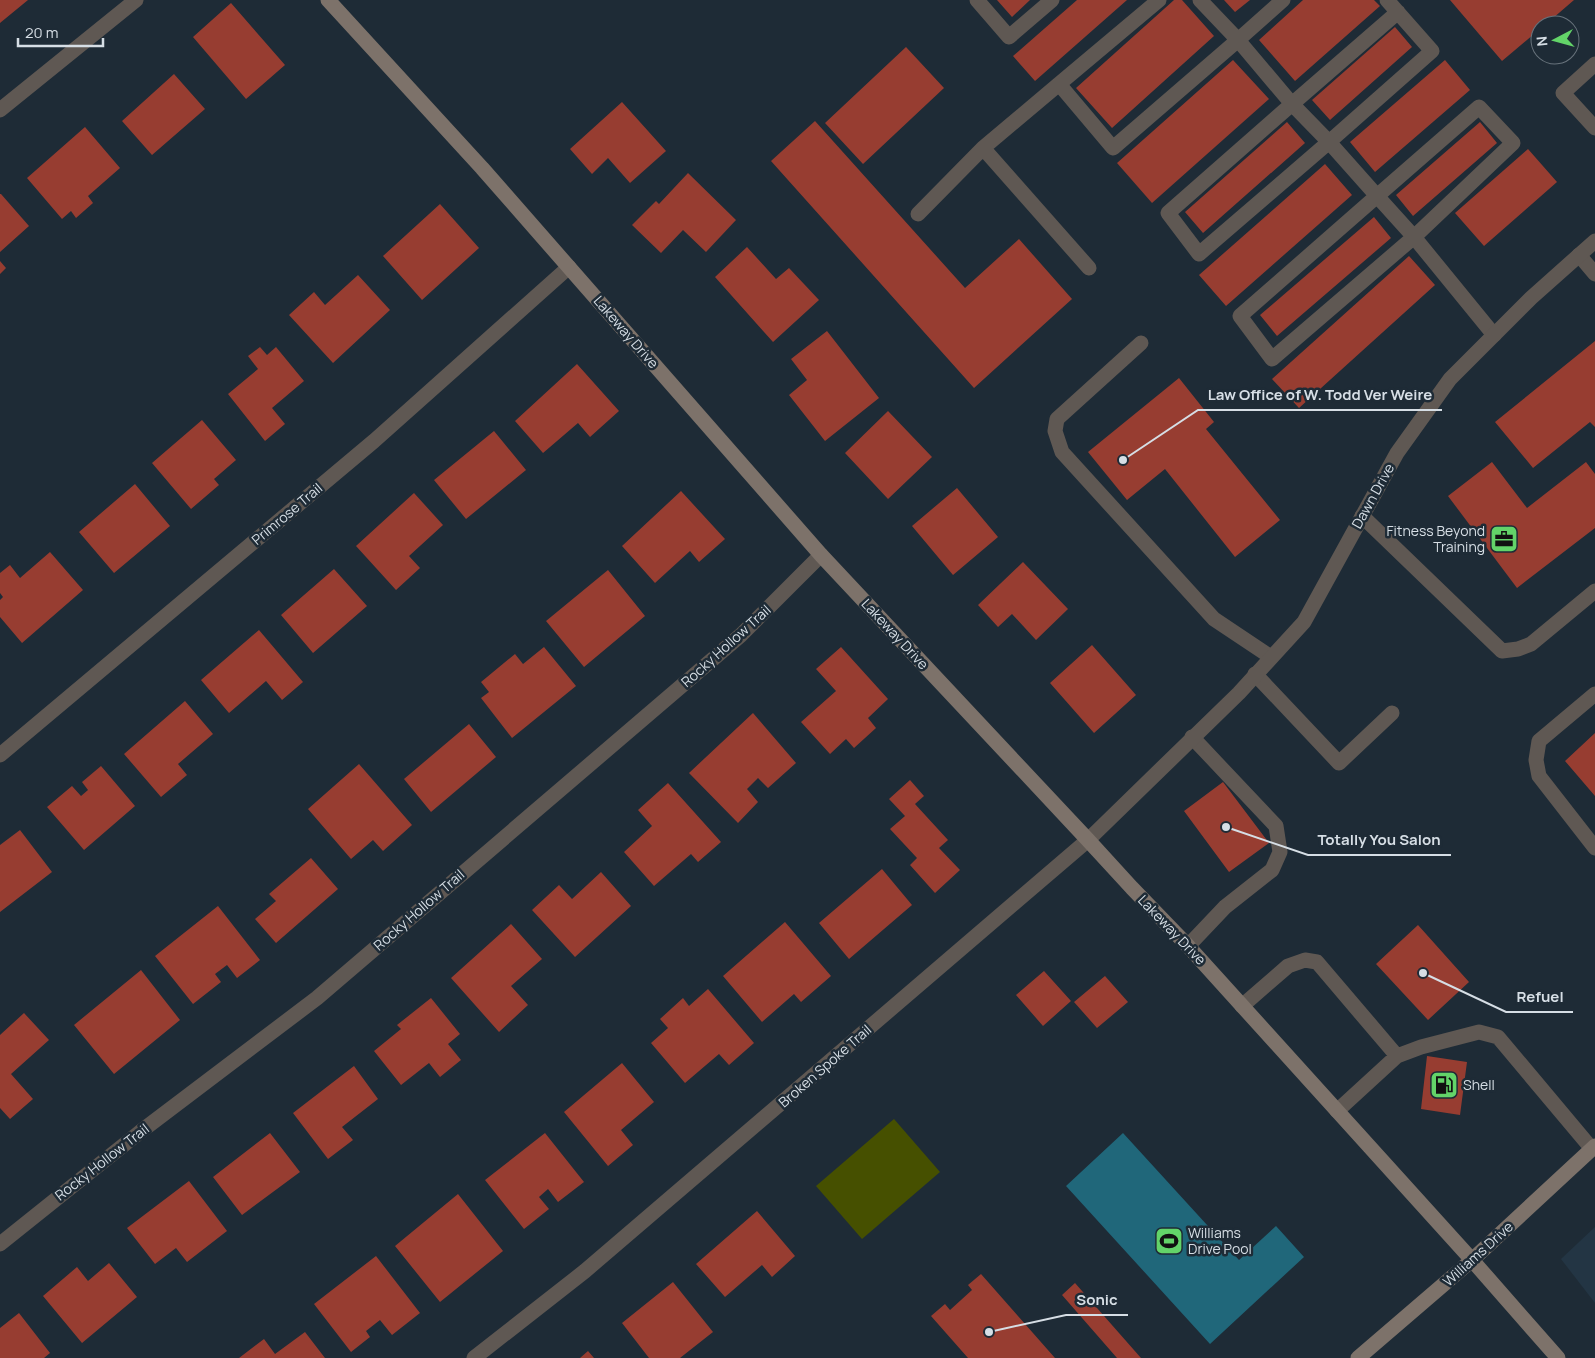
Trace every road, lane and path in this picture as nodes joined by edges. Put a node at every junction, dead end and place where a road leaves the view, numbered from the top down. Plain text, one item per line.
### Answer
1 (136, 0) edge
2 (328, 0) edge
3 (978, 0) edge
4 (1052, 0) edge
5 (1158, 0) edge
6 (1200, 0) edge
7 (1283, 0) edge
8 (1387, 0) edge
9 (1398, 12) junction
10 (1238, 40) junction
11 (1595, 64) edge
12 (1059, 84) junction
13 (1292, 104) junction
14 (0, 110) edge
15 (1595, 128) edge
16 (1328, 142) junction
17 (983, 148) junction
18 (1377, 196) junction
19 (918, 214) dead end
20 (1414, 237) junction
21 (1595, 241) edge
22 (1579, 255) junction
23 (569, 267) junction
24 (1089, 268) dead end
25 (1595, 274) edge
26 (1494, 335) junction
27 (1141, 343) dead end
28 (1362, 516) junction
29 (821, 555) junction
30 (1595, 591) edge
31 (1271, 657) junction
32 (1255, 674) junction
33 (1595, 694) edge
34 (1392, 713) dead end
35 (1192, 737) junction
36 (0, 755) edge
37 (1166, 762) joint
38 (1088, 840) junction
39 (1595, 848) edge
40 (1188, 946) junction
41 (1242, 1006) junction
42 (1397, 1056) junction
43 (1338, 1111) junction
44 (1594, 1147) edge
45 (0, 1244) edge
46 (1472, 1260) junction
47 (474, 1358) edge
48 (1358, 1358) edge
49 (1558, 1358) edge

1 - 14 street
2 - 23 main road, Lakeway Drive
3 - 4 street
5 - 12 street
6 - 10 street
7 - 10 street
8 - 9 street
9 - 13 street
9 - 16 street
10 - 12 street
10 - 13 street
11 - 15 street
12 - 17 street
13 - 16 street
13 - 16 street
16 - 18 street
17 - 19 street
17 - 24 street
18 - 20 street
18 - 20 street
18 - 20 street
20 - 26 street
21 - 22 street, Dawn Drive
22 - 25 street
22 - 26 street, Dawn Drive
23 - 29 main road, Lakeway Drive
23 - 36 street, Primrose Trail
26 - 28 street, Dawn Drive
27 - 31 street
28 - 30 street
28 - 31 street, Dawn Drive
29 - 38 main road, Lakeway Drive
29 - 45 street, Rocky Hollow Trail
31 - 32 street, Dawn Drive
32 - 34 street
32 - 35 street, Dawn Drive
33 - 39 street
35 - 37 street, Dawn Drive
35 - 40 street
37 - 38 street, Broken Spoke Trail
38 - 40 main road, Lakeway Drive
38 - 47 street, Broken Spoke Trail
40 - 41 main road, Lakeway Drive
41 - 42 street
41 - 43 main road, Lakeway Drive
42 - 43 street
42 - 44 street
43 - 46 main road, Lakeway Drive
44 - 46 main road, Williams Drive
46 - 48 main road, Williams Drive
46 - 49 main road, Lakeway Drive

